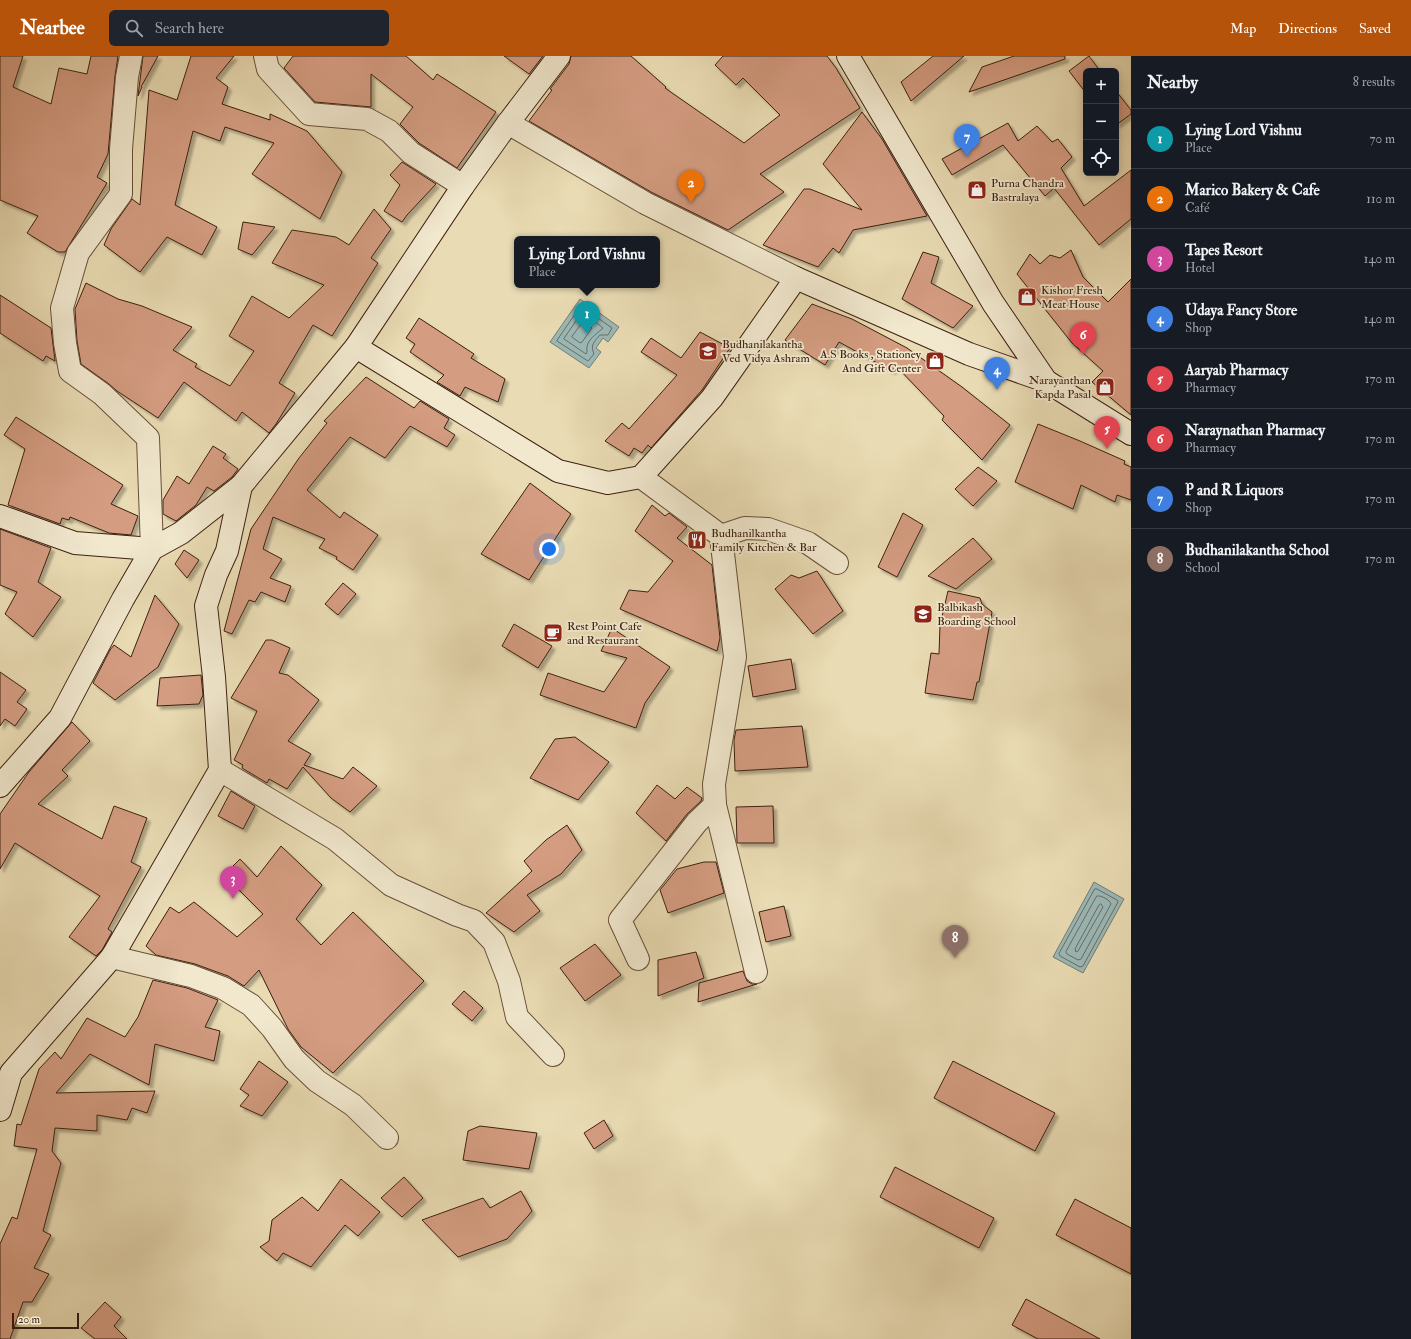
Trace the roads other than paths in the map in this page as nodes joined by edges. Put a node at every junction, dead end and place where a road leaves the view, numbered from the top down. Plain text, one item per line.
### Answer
1 (131, 56) edge
2 (265, 56) edge
3 (559, 56) edge
4 (848, 56) edge
5 (508, 123) junction
6 (463, 186) junction
7 (796, 278) junction
8 (356, 347) junction
9 (1046, 382) junction
10 (1131, 434) edge
11 (641, 477) junction
12 (241, 486) junction
13 (0, 516) edge
14 (721, 536) junction
15 (152, 549) junction
16 (837, 563) dead end
17 (220, 770) junction
18 (0, 786) edge
19 (715, 805) junction
20 (112, 957) junction
21 (638, 959) dead end
22 (756, 972) dead end
23 (553, 1055) dead end
24 (0, 1110) edge
25 (387, 1138) dead end

1 - 15 street
2 - 6 street
3 - 5 street
4 - 9 street
5 - 6 street
5 - 7 street
6 - 8 street
7 - 9 street
7 - 11 street
8 - 11 street
8 - 12 street
9 - 10 street
11 - 14 street
12 - 15 street
12 - 17 street
13 - 15 street
14 - 16 street
14 - 19 street
15 - 18 street
17 - 20 street
17 - 23 street
19 - 21 street
19 - 22 street
20 - 24 street
20 - 25 street

